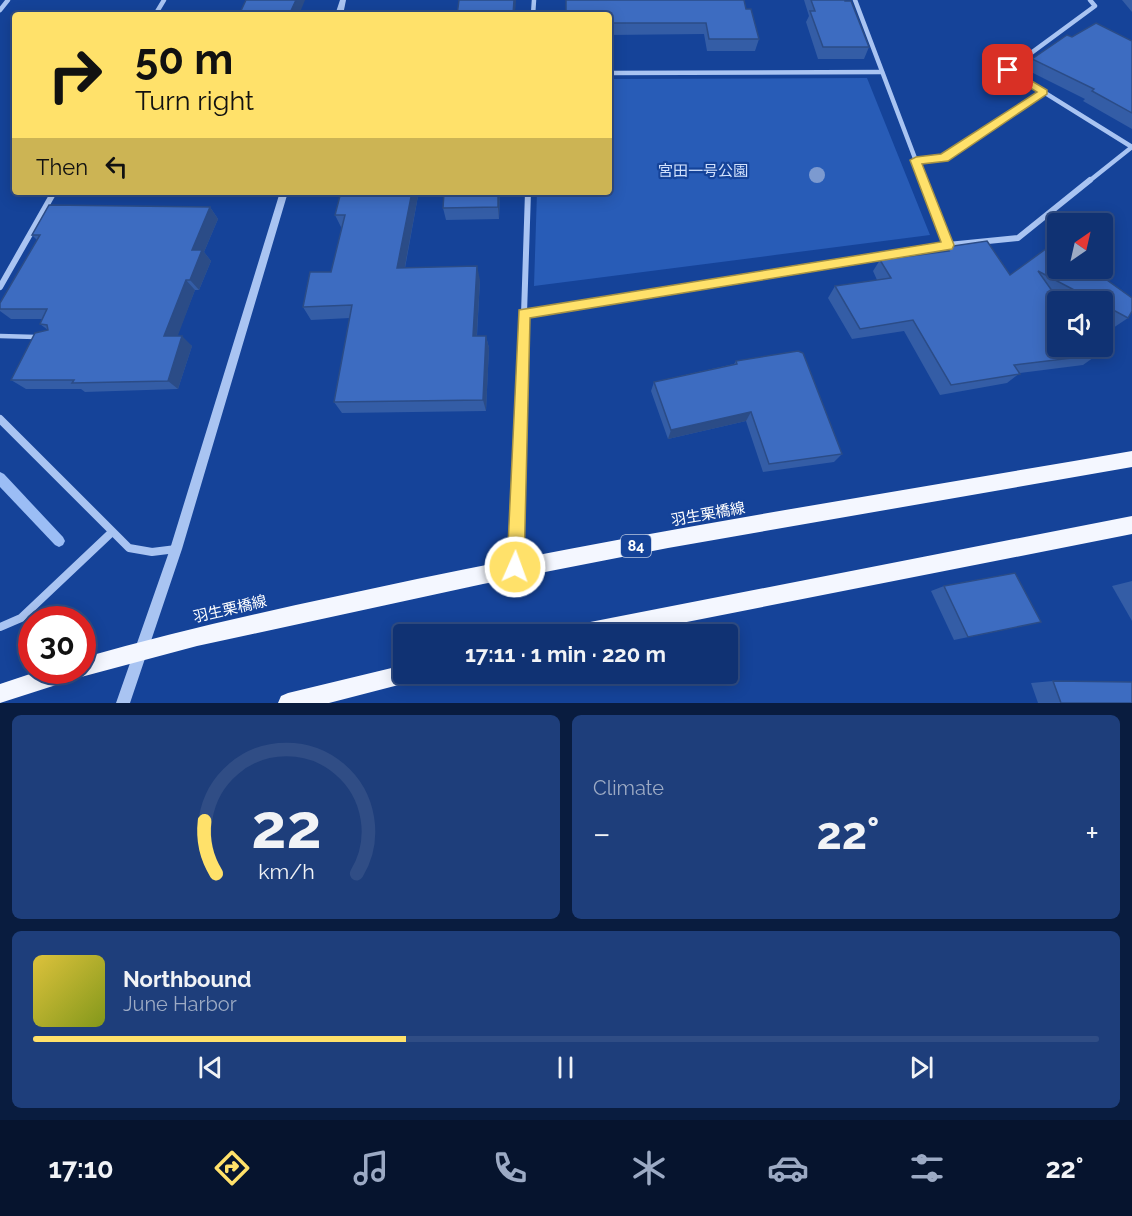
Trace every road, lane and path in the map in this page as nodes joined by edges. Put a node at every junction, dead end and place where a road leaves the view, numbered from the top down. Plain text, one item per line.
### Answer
1 (8, 0) edge
2 (855, 0) edge
3 (1090, 0) edge
4 (0, 10) edge
5 (882, 72) junction
6 (612, 73) edge
7 (1044, 92) junction
8 (1132, 147) edge
9 (916, 160) junction
10 (52, 195) edge
11 (283, 195) edge
12 (528, 195) edge
13 (948, 245) junction
14 (0, 287) edge
15 (524, 314) junction
16 (0, 336) edge
17 (45, 337) edge
18 (0, 419) edge
19 (1132, 459) edge
20 (1132, 525) edge
21 (112, 532) junction
22 (176, 549) junction
23 (515, 567) junction
24 (631, 624) edge
25 (0, 627) edge
26 (143, 650) junction
27 (96, 664) edge
28 (393, 677) edge
29 (31, 684) edge
30 (0, 694) edge
31 (123, 703) edge
32 (288, 703) edge

1 - 4 street
2 - 5 street
3 - 7 street
5 - 6 street
5 - 9 street
7 - 8 street
7 - 9 street
8 - 13 street
9 - 13 street
10 - 14 street
11 - 22 street
12 - 15 street
13 - 15 street
15 - 23 street
16 - 17 lane
18 - 21 street
19 - 23 main road, 羽生栗橋線 / 84
20 - 24 main road
21 - 22 street
21 - 25 street
22 - 26 street
23 - 26 main road, 羽生栗橋線 / 84
26 - 27 main road, 羽生栗橋線 / 84
26 - 31 street
28 - 32 main road
29 - 30 main road

